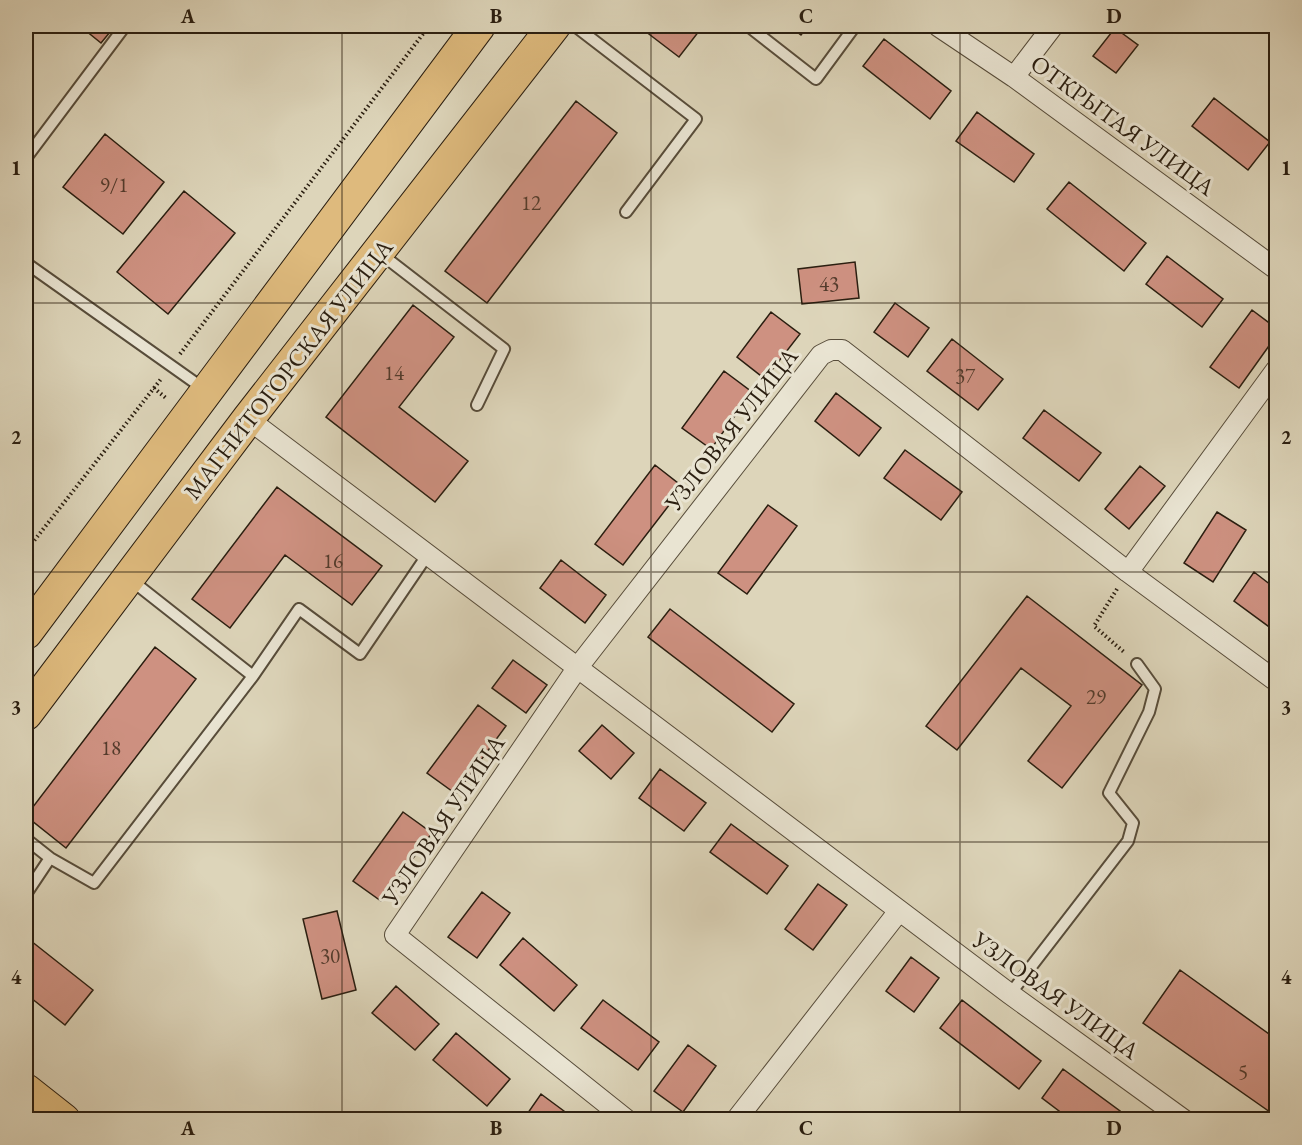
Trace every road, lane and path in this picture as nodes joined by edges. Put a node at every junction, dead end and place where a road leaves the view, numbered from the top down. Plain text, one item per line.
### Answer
1 (125, 26) edge
2 (429, 26) edge
3 (479, 26) edge
4 (554, 26) edge
5 (575, 26) edge
6 (855, 26) edge
7 (938, 26) edge
8 (1053, 26) edge
9 (752, 29) dead end
10 (1014, 77) junction
11 (26, 158) edge
12 (626, 212) dead end
13 (378, 252) junction
14 (26, 263) edge
15 (1276, 269) edge
16 (171, 366) junction
17 (1276, 370) edge
18 (154, 388) junction
19 (206, 391) junction
20 (477, 405) dead end
21 (187, 417) junction
22 (248, 419) junction
23 (26, 551) edge
24 (428, 554) junction
25 (1128, 572) junction
26 (128, 578) junction
27 (26, 633) edge
28 (1137, 664) joint
29 (578, 667) junction
30 (253, 676) junction
31 (1276, 681) edge
32 (26, 714) edge
33 (26, 839) edge
34 (50, 858) junction
35 (26, 894) edge
36 (899, 911) junction
37 (1010, 994) junction
38 (26, 1090) edge
39 (64, 1119) edge
40 (627, 1119) edge
41 (736, 1119) edge
42 (1184, 1119) edge

1 - 11 lane
2 - 16 path
3 - 19 main road, МАГНИТОГОРСКАЯ УЛИЦА
4 - 13 main road, МАГНИТОГОРСКАЯ УЛИЦА
5 - 12 lane
6 - 9 lane
7 - 10 street, ОТКРЫТАЯ УЛИЦА
8 - 10 street
10 - 15 street, ОТКРЫТАЯ УЛИЦА
13 - 20 lane
13 - 22 main road, МАГНИТОГОРСКАЯ УЛИЦА
14 - 16 lane
16 - 18 path
16 - 19 lane
17 - 25 street
18 - 21 path
18 - 23 path
19 - 21 main road, МАГНИТОГОРСКАЯ УЛИЦА
21 - 27 main road, МАГНИТОГОРСКАЯ УЛИЦА
22 - 24 street, УЗЛОВАЯ УЛИЦА
22 - 26 main road, МАГНИТОГОРСКАЯ УЛИЦА
24 - 29 street, УЗЛОВАЯ УЛИЦА
24 - 30 lane
25 - 28 path
25 - 29 street, УЗЛОВАЯ УЛИЦА
25 - 31 street, УЗЛОВАЯ УЛИЦА
26 - 30 lane
26 - 32 main road, МАГНИТОГОРСКАЯ УЛИЦА
28 - 37 lane
29 - 36 street, УЗЛОВАЯ УЛИЦА
29 - 40 street, УЗЛОВАЯ УЛИЦА
30 - 34 lane
33 - 34 lane
34 - 35 lane
36 - 37 street, УЗЛОВАЯ УЛИЦА
36 - 41 street
37 - 42 street, УЗЛОВАЯ УЛИЦА
38 - 39 main road

